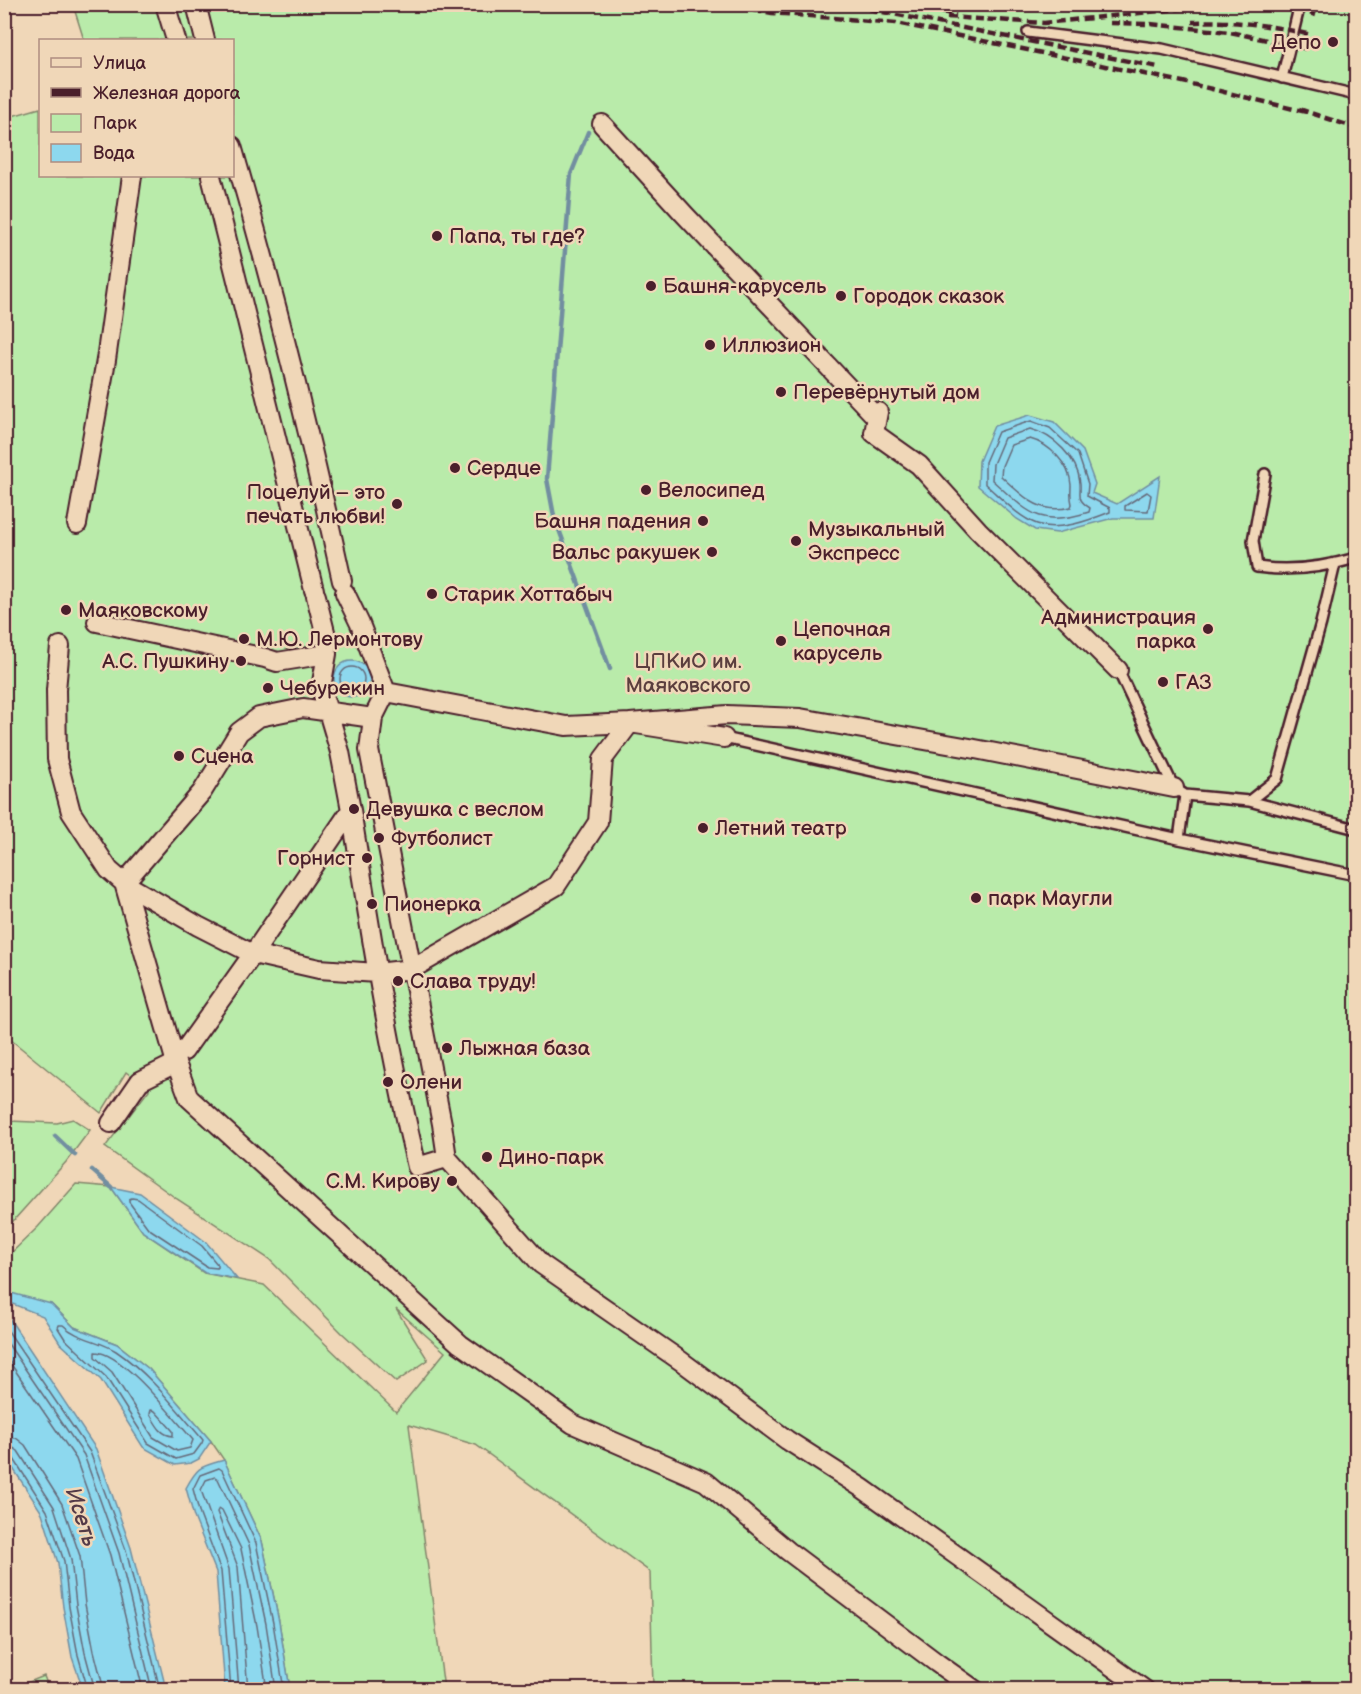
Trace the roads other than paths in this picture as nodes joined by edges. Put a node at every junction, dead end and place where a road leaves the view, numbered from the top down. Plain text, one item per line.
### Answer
1 (165, 4) edge
2 (195, 4) edge
3 (1300, 4) edge
4 (1028, 32) dead end
5 (175, 39) edge
6 (205, 39) edge
7 (1282, 78) junction
8 (1356, 95) edge
9 (602, 124) dead end
10 (234, 153) edge
11 (132, 177) edge
12 (211, 177) edge
13 (1265, 474) dead end
14 (77, 524) dead end
15 (1356, 558) edge
16 (1335, 564) junction
17 (97, 622) dead end
18 (60, 646) dead end
19 (327, 654) junction
20 (1118, 670) joint
21 (386, 692) junction
22 (329, 711) junction
23 (373, 718) junction
24 (630, 723) junction
25 (724, 738) joint
26 (1179, 792) junction
27 (1249, 801) junction
28 (351, 810) junction
29 (1356, 830) edge
30 (1179, 839) junction
31 (1356, 875) edge
32 (124, 883) junction
33 (254, 954) junction
34 (412, 969) junction
35 (377, 973) junction
36 (180, 1057) junction
37 (111, 1123) dead end
38 (447, 1158) junction
39 (975, 1689) edge
40 (1145, 1689) edge

1 - 5 street
2 - 6 street
3 - 7 lane
4 - 7 lane
7 - 8 lane
9 - 20 street
10 - 21 street
11 - 14 street
12 - 19 street
13 - 16 lane
15 - 16 lane
16 - 27 lane
17 - 19 street
18 - 32 street
19 - 22 street
20 - 26 lane
21 - 23 street
21 - 24 street
22 - 23 street
22 - 28 street
22 - 32 street
23 - 34 street
24 - 25 street
24 - 26 street
24 - 34 street
25 - 30 lane
26 - 27 lane
26 - 30 lane
27 - 29 lane
28 - 33 street
28 - 35 street
30 - 31 lane
32 - 33 street
32 - 36 street
33 - 35 street
33 - 36 street
34 - 35 street
34 - 38 street
35 - 38 street
36 - 37 street
36 - 39 street
38 - 40 street

